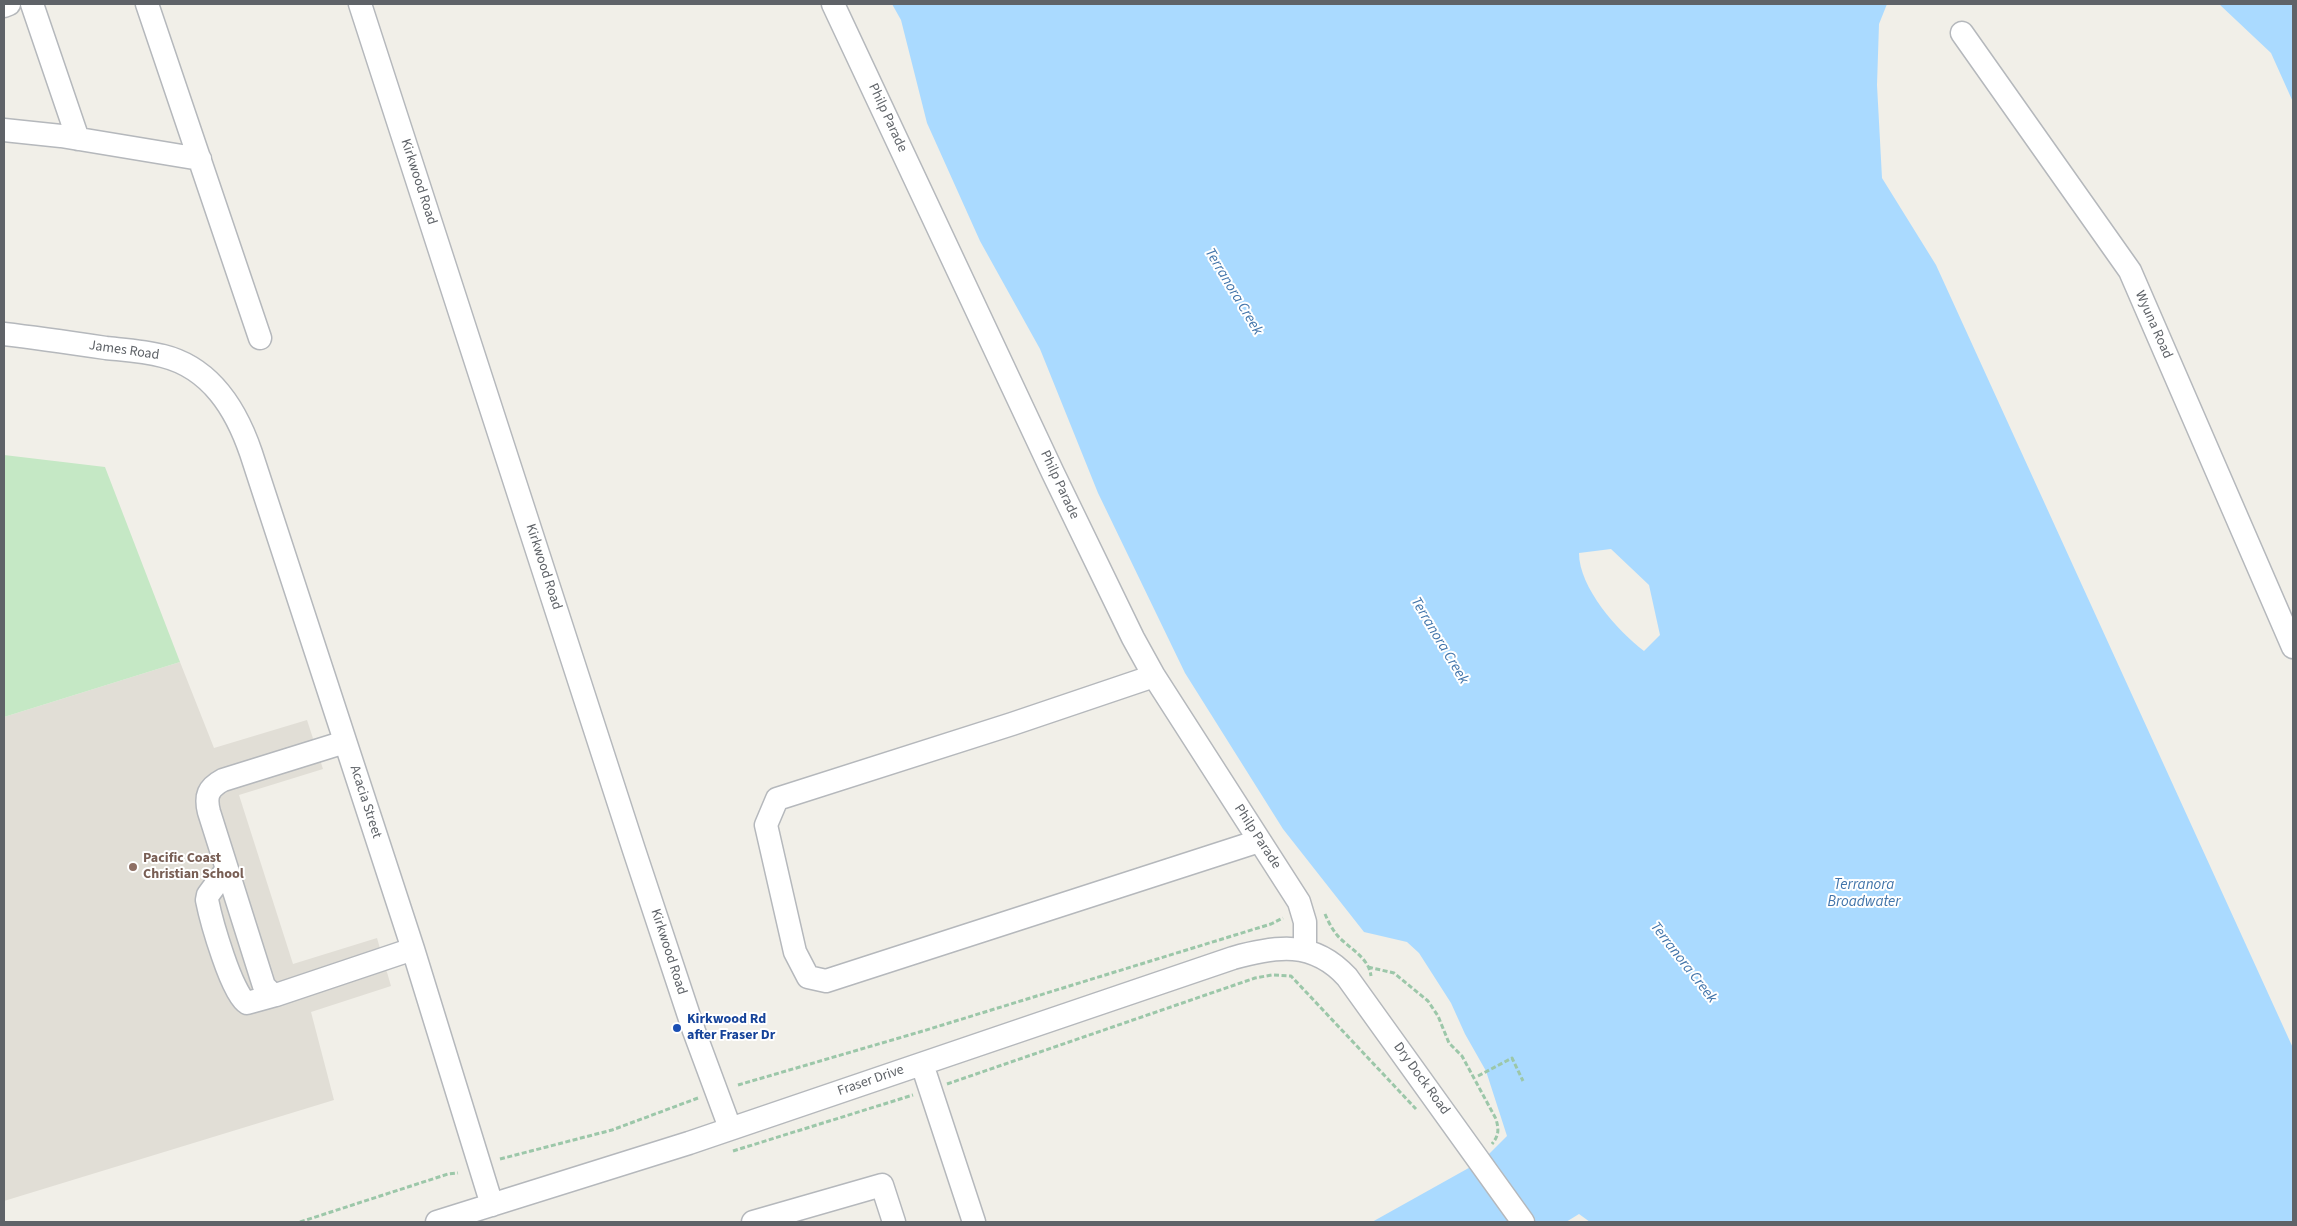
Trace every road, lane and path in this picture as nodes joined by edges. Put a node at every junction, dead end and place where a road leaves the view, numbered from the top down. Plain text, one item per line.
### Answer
1 (10, 4) edge
2 (32, 4) edge
3 (147, 4) edge
4 (360, 4) edge
5 (833, 4) edge
6 (4, 6) edge
7 (1962, 33) dead end
8 (4, 130) edge
9 (78, 139) junction
10 (200, 159) junction
11 (4, 334) edge
12 (260, 338) dead end
13 (228, 402) joint
14 (2293, 647) edge
15 (1154, 676) junction
16 (345, 742) junction
17 (1259, 842) junction
18 (227, 869) junction
19 (1290, 915) dead end
20 (413, 949) junction
21 (1305, 950) junction
22 (1367, 966) dead end
23 (276, 995) junction
24 (922, 1064) junction
25 (1478, 1076) dead end
26 (1523, 1081) dead end
27 (738, 1085) dead end
28 (930, 1090) junction
29 (699, 1098) dead end
30 (1423, 1116) dead end
31 (730, 1128) junction
32 (1489, 1148) dead end
33 (732, 1151) dead end
34 (500, 1159) dead end
35 (458, 1173) dead end
36 (492, 1205) junction
37 (300, 1222) edge
38 (437, 1222) edge
39 (753, 1222) edge
40 (894, 1222) edge
41 (974, 1222) edge
42 (1523, 1222) edge

1 - 6 street
2 - 9 street
3 - 10 street
4 - 31 street, Kirkwood Road
5 - 15 street, Philp Parade
7 - 14 street, Wyuna Road
8 - 9 street
9 - 10 street
10 - 12 street
11 - 13 street, James Road
13 - 16 street, Acacia Street
15 - 17 street, Philp Parade
15 - 17 street
16 - 18 street
16 - 20 street, Acacia Street
17 - 21 street, Philp Parade
18 - 23 street
18 - 23 street
19 - 27 path
20 - 23 street
20 - 36 street, Acacia Street
21 - 24 street, Fraser Drive
21 - 42 street, Dry Dock Road
22 - 32 path
24 - 28 street
24 - 31 street, Fraser Drive
25 - 26 path
28 - 30 path
28 - 33 path
28 - 41 street
29 - 34 path
31 - 36 street, Fraser Drive
35 - 37 path
36 - 38 street, Fraser Drive
39 - 40 street

